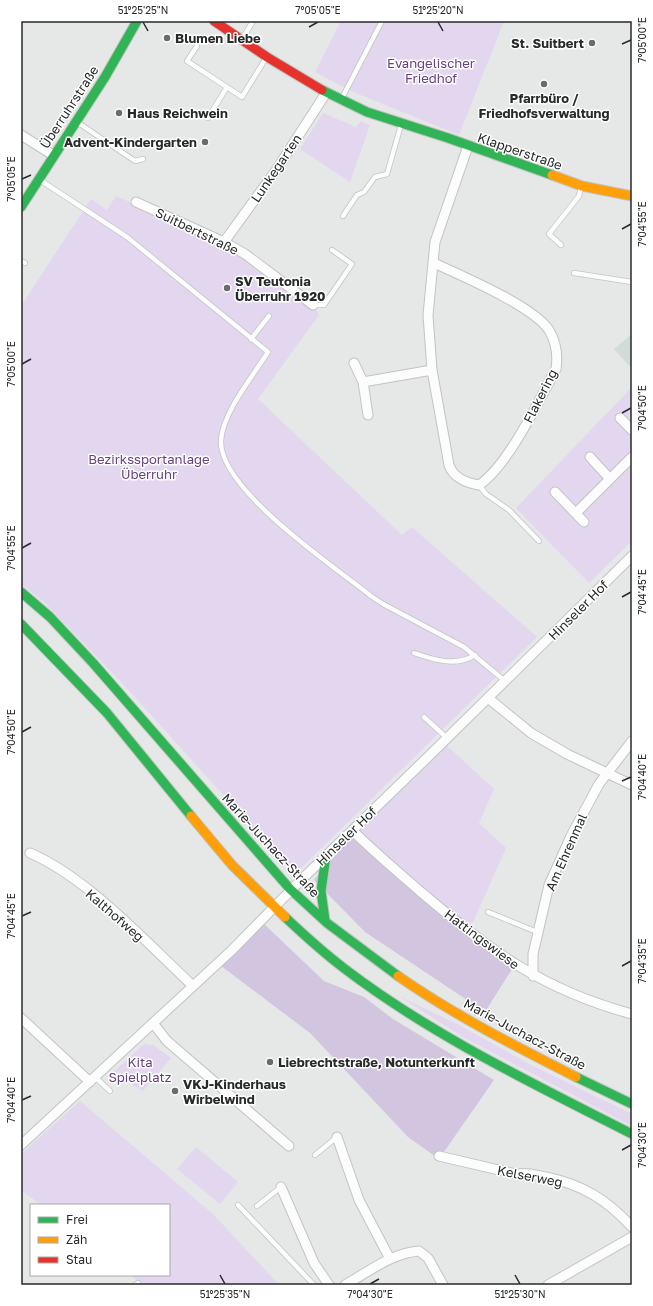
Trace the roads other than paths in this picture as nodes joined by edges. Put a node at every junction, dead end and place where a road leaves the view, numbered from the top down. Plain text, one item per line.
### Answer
1 (137, 21) edge
2 (214, 21) edge
3 (252, 21) edge
4 (382, 21) edge
5 (242, 40) junction
6 (197, 46) dead end
7 (267, 57) junction
8 (227, 87) junction
9 (326, 93) junction
10 (341, 100) junction
11 (208, 118) dead end
12 (76, 121) junction
13 (402, 124) junction
14 (21, 135) edge
15 (468, 146) junction
16 (54, 155) junction
17 (143, 159) dead end
18 (39, 179) junction
19 (582, 186) junction
20 (632, 196) edge
21 (136, 202) dead end
22 (21, 206) edge
23 (343, 216) dead end
24 (224, 242) junction
25 (561, 245) dead end
26 (332, 250) dead end
27 (434, 263) junction
28 (574, 272) dead end
29 (632, 282) edge
30 (313, 305) joint
31 (268, 316) dead end
32 (251, 339) junction
33 (354, 363) dead end
34 (432, 370) junction
35 (363, 382) junction
36 (368, 415) dead end
37 (620, 418) dead end
38 (632, 430) edge
39 (590, 457) dead end
40 (632, 457) edge
41 (610, 479) junction
42 (479, 485) junction
43 (555, 492) dead end
44 (576, 513) junction
45 (584, 522) dead end
46 (539, 541) dead end
47 (632, 556) edge
48 (21, 592) edge
49 (21, 624) edge
50 (414, 653) dead end
51 (475, 655) junction
52 (505, 681) junction
53 (488, 698) junction
54 (424, 716) dead end
55 (447, 738) junction
56 (632, 741) edge
57 (607, 773) junction
58 (632, 785) edge
59 (352, 831) junction
60 (30, 853) dead end
61 (326, 856) junction
62 (291, 890) junction
63 (274, 907) junction
64 (488, 912) dead end
65 (325, 920) junction
66 (538, 932) junction
67 (534, 976) junction
68 (193, 986) junction
69 (632, 1014) edge
70 (21, 1018) edge
71 (153, 1023) junction
72 (93, 1079) junction
73 (110, 1091) dead end
74 (632, 1104) edge
75 (632, 1134) edge
76 (337, 1138) joint
77 (21, 1145) edge
78 (289, 1146) dead end
79 (316, 1155) dead end
80 (439, 1156) dead end
81 (281, 1187) joint
82 (238, 1205) dead end
83 (257, 1206) dead end
84 (632, 1227) edge
85 (632, 1237) edge
86 (390, 1259) junction
87 (328, 1283) edge
88 (316, 1285) edge
89 (346, 1285) edge
90 (443, 1285) edge
91 (548, 1285) edge

1 - 12 main road, Überruhrstraße
2 - 5 main road, Klapperstraße
3 - 5 lane
4 - 10 lane
5 - 7 main road, Klapperstraße
6 - 8 lane
7 - 8 lane
7 - 9 main road, Klapperstraße
8 - 11 lane
9 - 10 main road, Klapperstraße
9 - 24 street, Lunkegarten
10 - 13 main road, Klapperstraße
12 - 16 main road, Überruhrstraße
12 - 17 lane
13 - 15 main road, Klapperstraße
13 - 23 lane
14 - 16 street
15 - 19 main road, Klapperstraße
15 - 27 street
16 - 18 main road, Überruhrstraße
18 - 22 main road, Überruhrstraße
18 - 32 lane
19 - 20 main road, Klapperstraße
19 - 25 lane
21 - 24 street, Suitbertstraße
24 - 30 street, Suitbertstraße
26 - 30 lane
27 - 34 street
27 - 42 street, Flakering
28 - 29 lane
31 - 32 lane
32 - 51 lane
33 - 35 street
34 - 35 street
34 - 42 street
35 - 36 street
37 - 38 street
39 - 41 street
40 - 41 street
41 - 44 street
42 - 46 lane
43 - 44 street
44 - 45 street
47 - 52 street, Hinseler Hof
48 - 62 main road, Marie-Juchacz-Straße
49 - 63 main road
50 - 51 lane
51 - 52 lane
52 - 53 street, Hinseler Hof
53 - 55 street, Hinseler Hof
53 - 57 street
54 - 55 lane
55 - 59 street, Hinseler Hof
56 - 57 street, Am Ehrenmal
57 - 58 street
57 - 66 street, Am Ehrenmal
59 - 61 street, Hinseler Hof
59 - 67 street, Hattingswiese
60 - 68 street, Kalthofweg
61 - 62 street, Hinseler Hof
61 - 65 main road
62 - 63 street, Hinseler Hof
62 - 65 main road, Marie-Juchacz-Straße
63 - 68 street, Hinseler Hof
63 - 75 main road
64 - 66 lane
65 - 74 main road, Marie-Juchacz-Straße
66 - 67 street, Am Ehrenmal
67 - 69 street, Hattingswiese
68 - 71 street, Hinseler Hof
70 - 72 street
71 - 72 street, Hinseler Hof
71 - 78 street
72 - 73 lane
72 - 77 street, Hinseler Hof
76 - 79 lane
76 - 86 street
80 - 84 street, Kelserweg
81 - 83 lane
81 - 87 street
82 - 88 lane
85 - 91 street
86 - 89 street
86 - 90 street
87 - 88 lane

